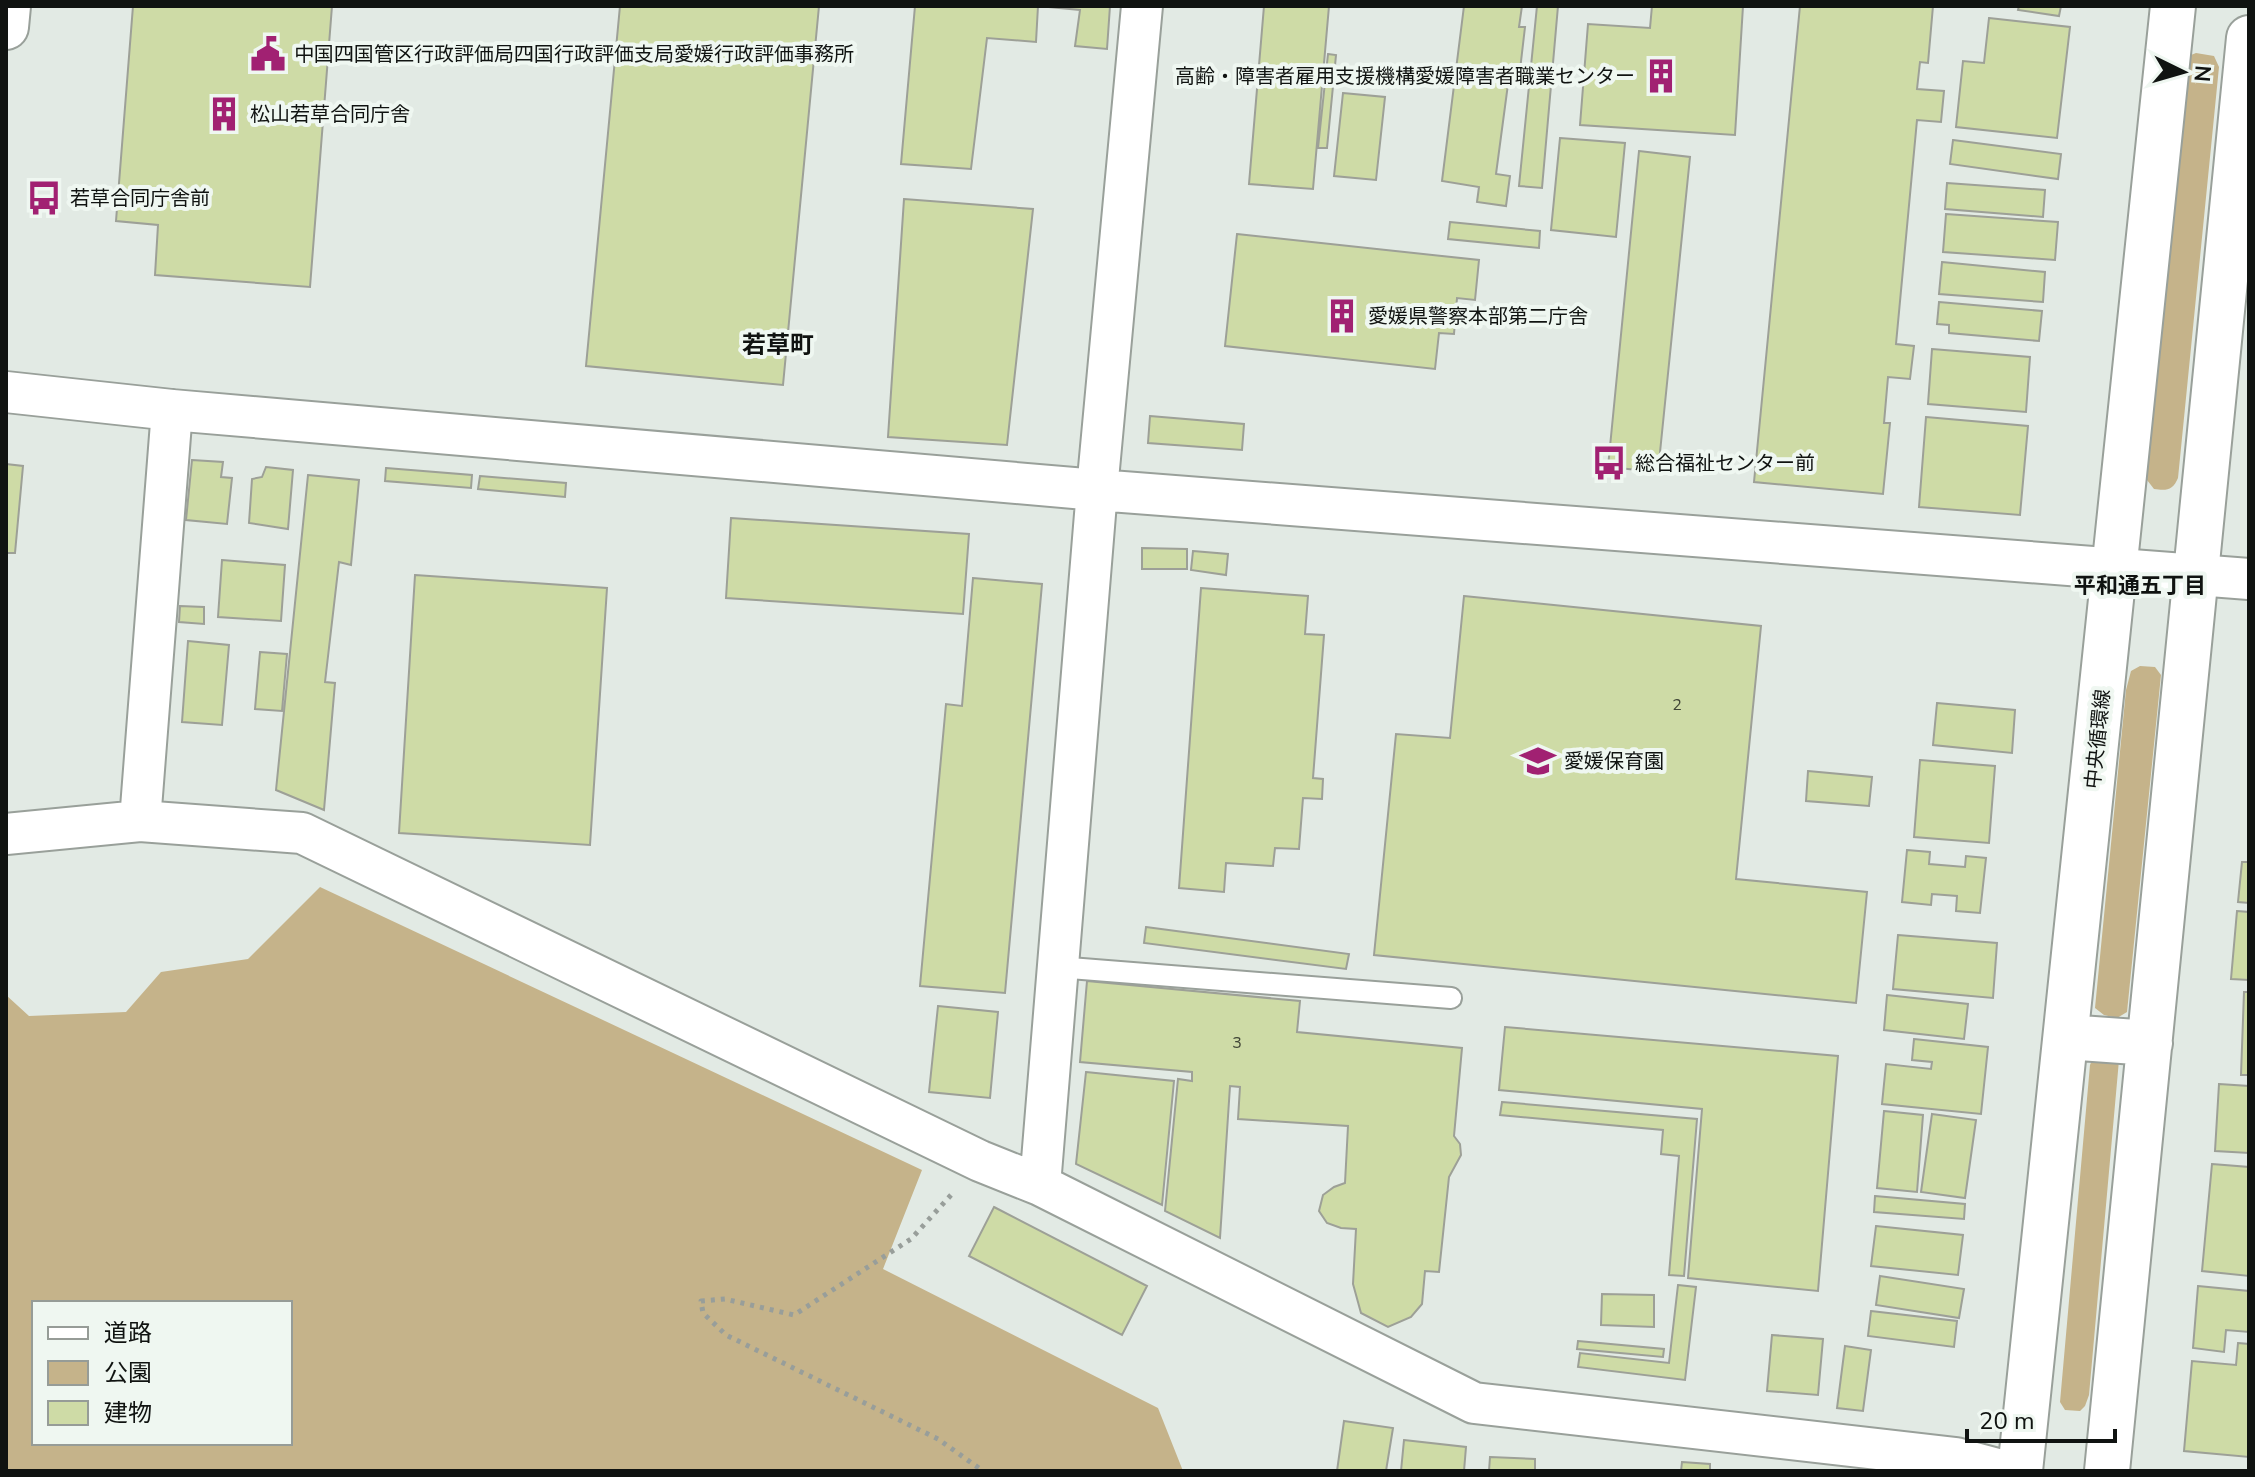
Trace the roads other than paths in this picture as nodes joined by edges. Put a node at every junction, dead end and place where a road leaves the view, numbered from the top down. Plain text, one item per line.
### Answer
1 (8, 6) edge
2 (1142, 6) edge
3 (2173, 6) edge
4 (6, 27) edge
5 (2249, 38) edge
6 (6, 392) edge
7 (172, 410) junction
8 (1097, 490) junction
9 (2117, 567) junction
10 (2195, 573) junction
11 (2249, 579) edge
12 (140, 821) junction
13 (6, 834) edge
14 (1057, 967) junction
15 (1451, 998) dead end
16 (2066, 1037) junction
17 (2150, 1043) junction
18 (1040, 1185) junction
19 (2005, 1471) edge
20 (2020, 1471) edge
21 (2107, 1471) edge

1 - 4 street
2 - 8 street
3 - 9 street, 中央循環線
5 - 10 street
6 - 7 street
7 - 8 street
7 - 12 street
8 - 9 street
8 - 14 street
9 - 10 street
9 - 16 street, 中央循環線
10 - 11 street
10 - 17 street
12 - 13 street
12 - 18 street
14 - 15 lane
14 - 18 street
16 - 17 street
16 - 20 street, 中央循環線
17 - 21 street
18 - 19 street

